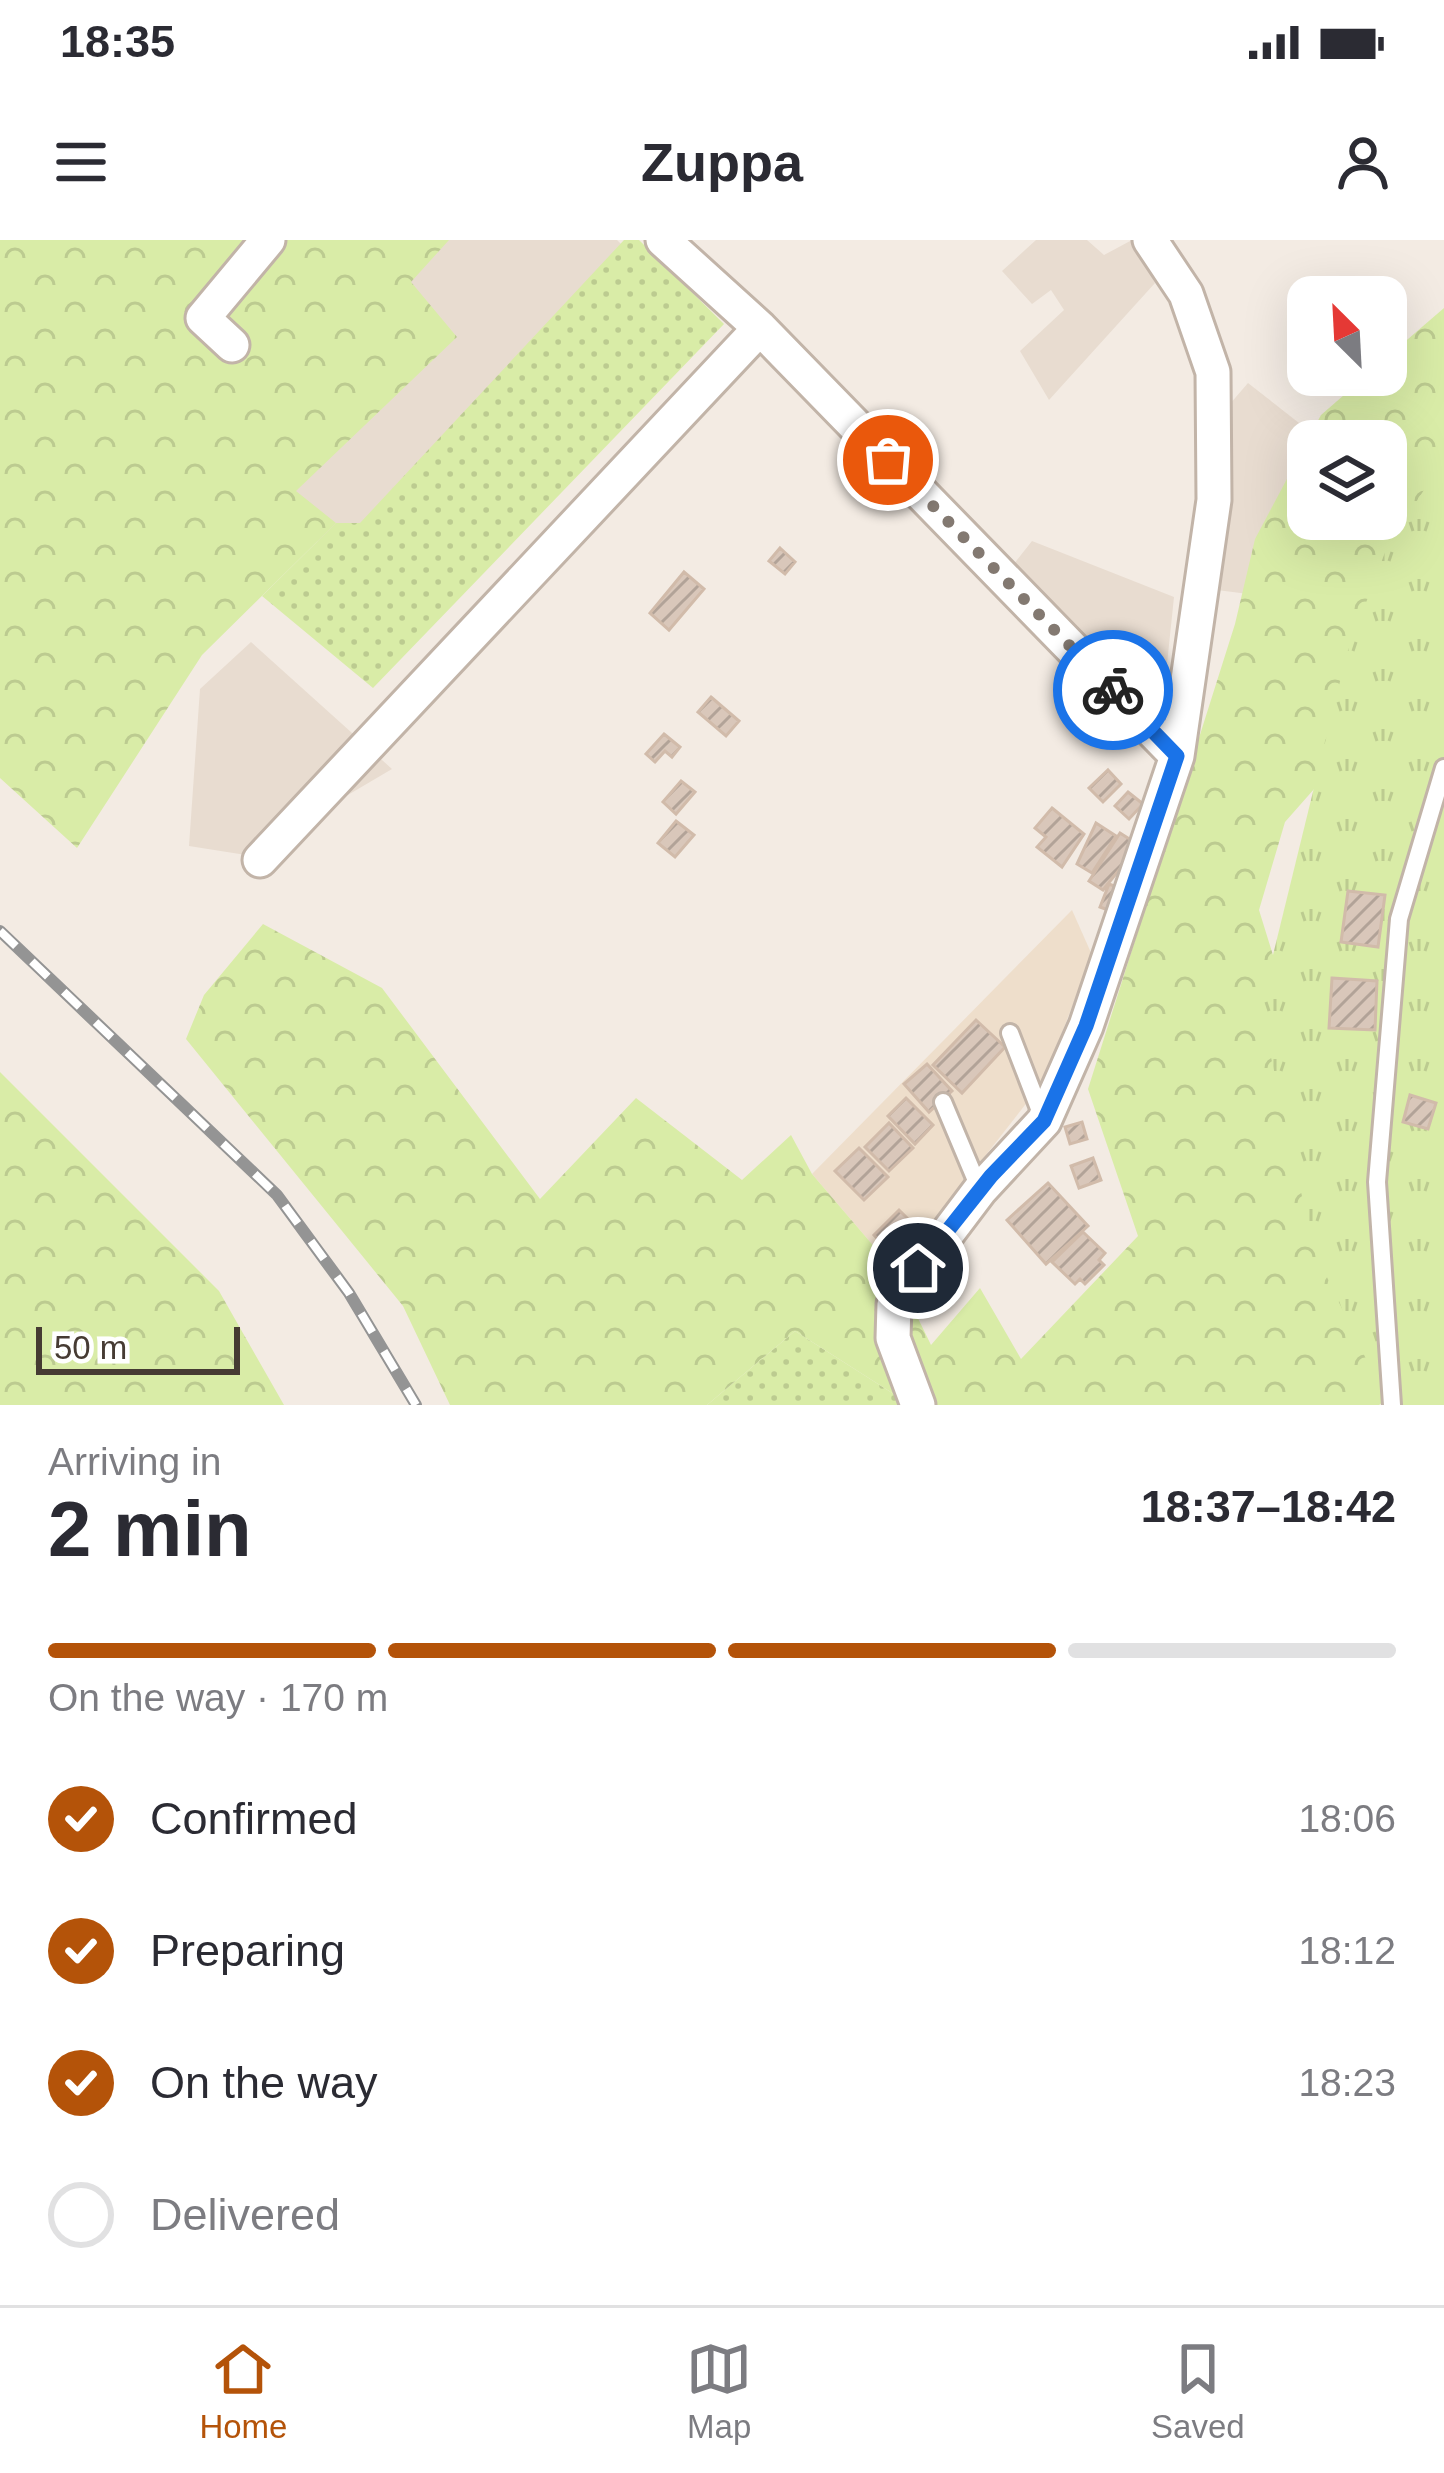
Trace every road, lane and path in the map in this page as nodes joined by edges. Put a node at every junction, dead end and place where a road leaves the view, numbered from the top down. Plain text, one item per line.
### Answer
1 (268, 240) edge
2 (663, 240) edge
3 (1150, 240) edge
4 (760, 328) junction
5 (232, 345) dead end
6 (1177, 756) junction
7 (1444, 768) edge
8 (260, 860) dead end
9 (1010, 1033) dead end
10 (944, 1102) dead end
11 (1044, 1121) junction
12 (980, 1190) junction
13 (918, 1405) edge
14 (1392, 1405) edge

1 - 5 street
2 - 4 street
3 - 6 street
4 - 6 street
4 - 8 street
6 - 11 street
7 - 14 lane
9 - 11 lane
10 - 12 lane
11 - 12 street
12 - 13 street

